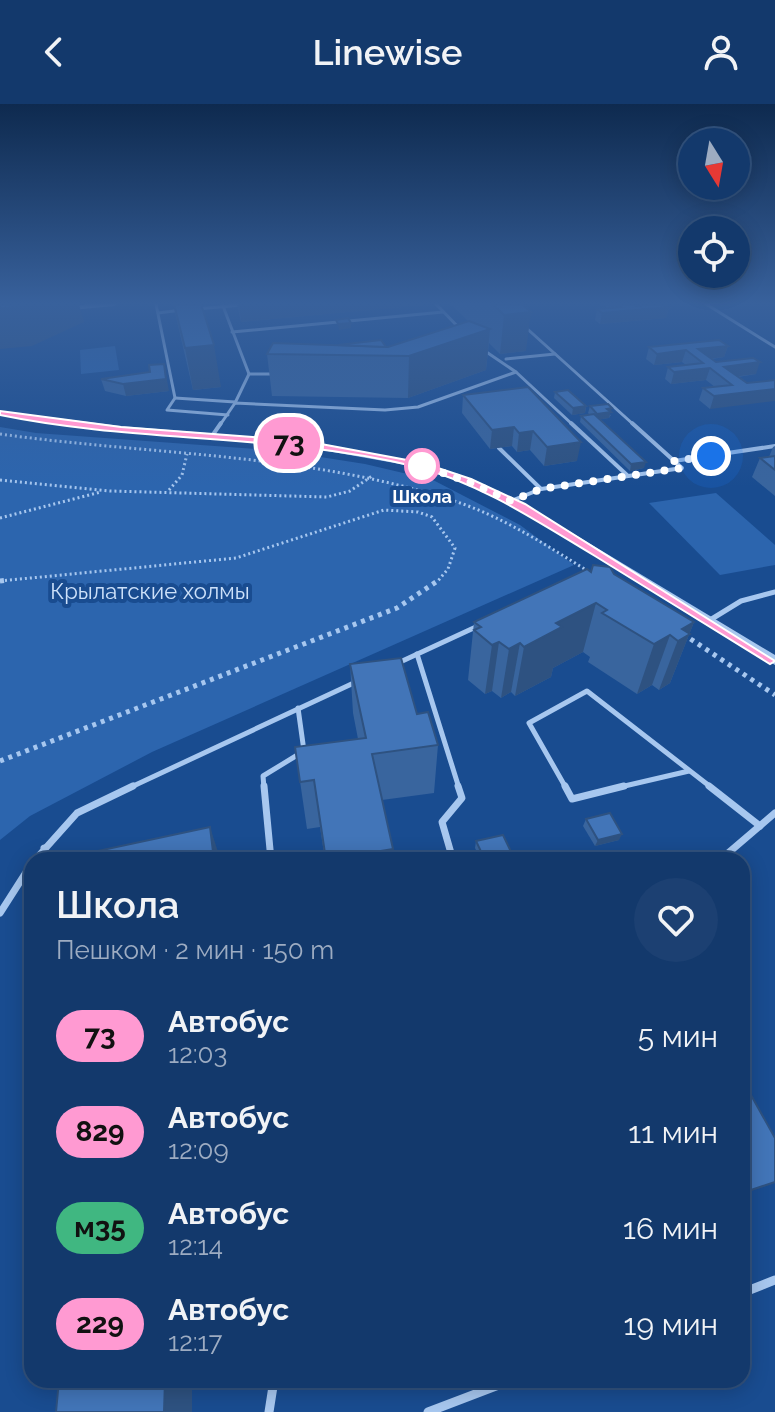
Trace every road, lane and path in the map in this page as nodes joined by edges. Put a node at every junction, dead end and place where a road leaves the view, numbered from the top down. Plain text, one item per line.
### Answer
1 (168, 365) edge
2 (245, 365) edge
3 (506, 365) edge
4 (567, 365) edge
5 (516, 372) junction
6 (249, 374) junction
7 (281, 374) edge
8 (175, 398) junction
9 (235, 402) junction
10 (0, 413) edge
11 (228, 415) junction
12 (0, 434) edge
13 (212, 436) junction
14 (775, 446) edge
15 (499, 448) edge
16 (187, 454) junction
17 (674, 461) junction
18 (372, 476) junction
19 (628, 476) junction
20 (0, 480) edge
21 (541, 489) junction
22 (169, 490) junction
23 (110, 491) junction
24 (511, 501) junction
25 (0, 518) edge
26 (616, 563) junction
27 (592, 574) joint
28 (0, 581) edge
29 (775, 592) edge
30 (710, 620) junction
31 (484, 623) edge
32 (670, 626) edge
33 (417, 654) junction
34 (775, 661) edge
35 (391, 666) edge
36 (364, 678) edge
37 (775, 695) edge
38 (298, 708) junction
39 (0, 761) edge
40 (689, 771) junction
41 (775, 813) edge
42 (760, 826) junction
43 (44, 848) junction
44 (41, 852) edge
45 (45, 852) edge
46 (270, 852) edge
47 (451, 852) edge
48 (729, 852) edge
49 (24, 876) edge
50 (0, 913) edge
51 (775, 1280) edge
52 (750, 1290) edge
53 (273, 1388) edge
54 (491, 1388) edge
55 (269, 1412) edge
56 (428, 1412) edge

1 - 8 lane
2 - 6 lane
3 - 5 lane
4 - 17 lane
5 - 9 lane
5 - 19 lane
6 - 7 lane
6 - 9 lane
8 - 9 lane
8 - 11 lane
9 - 11 lane
10 - 13 street
11 - 13 lane
12 - 16 path
13 - 24 street
14 - 17 lane
15 - 21 lane
16 - 18 path
16 - 22 path
17 - 19 lane
18 - 22 path
18 - 27 path
19 - 21 lane
20 - 23 path
21 - 24 lane
22 - 23 path
23 - 25 path
24 - 26 street
26 - 27 lane
26 - 30 street
28 - 39 path
29 - 30 lane
30 - 34 street
31 - 33 lane
32 - 37 path
33 - 35 lane
33 - 47 lane
36 - 38 lane
38 - 43 lane
38 - 46 lane
40 - 40 lane
40 - 42 lane
41 - 42 lane
42 - 48 lane
43 - 44 lane
43 - 45 lane
49 - 50 lane
51 - 52 lane
53 - 55 lane
54 - 56 lane

